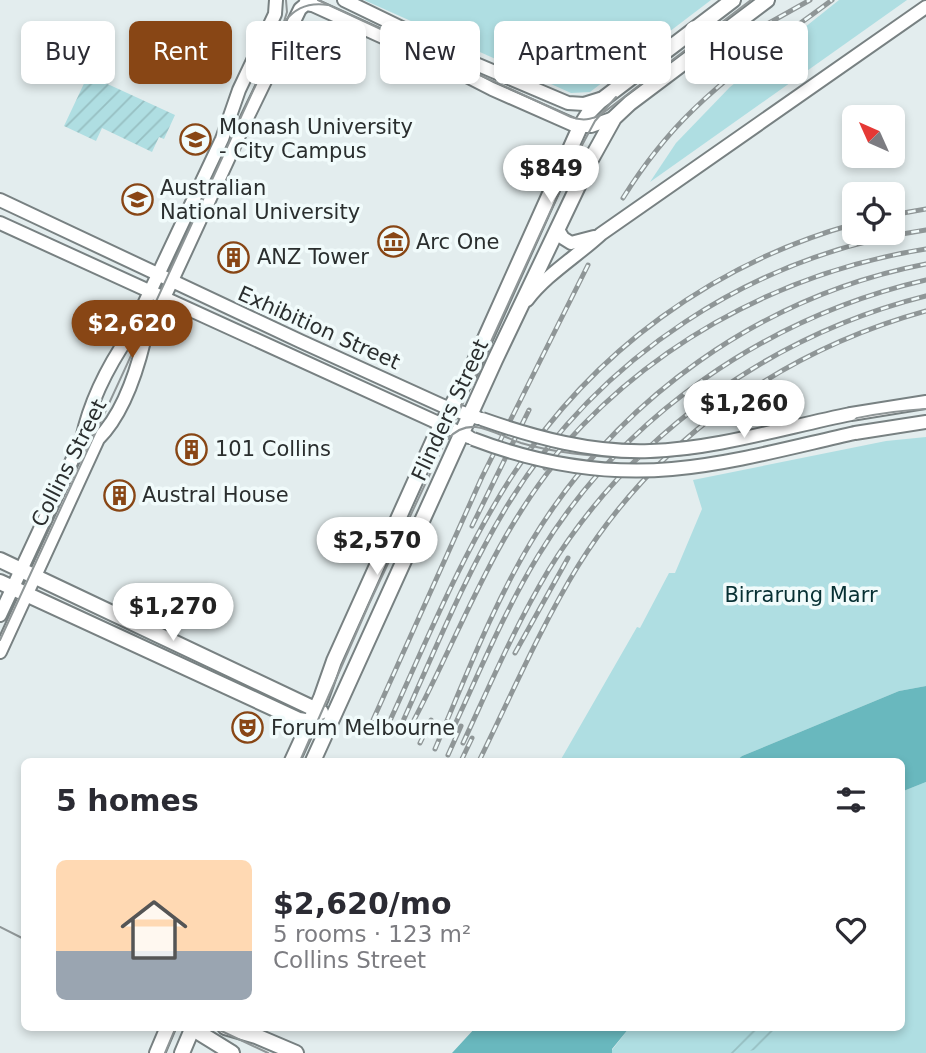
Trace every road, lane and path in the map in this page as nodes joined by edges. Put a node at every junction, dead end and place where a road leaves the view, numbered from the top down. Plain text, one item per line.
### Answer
1 (276, 0) edge
2 (296, 0) edge
3 (344, 0) edge
4 (733, 0) edge
5 (767, 0) edge
6 (307, 3) edge
7 (926, 7) edge
8 (294, 21) edge
9 (295, 21) edge
10 (265, 84) edge
11 (616, 90) junction
12 (614, 118) junction
13 (580, 127) junction
14 (0, 200) edge
15 (0, 223) edge
16 (558, 230) junction
17 (601, 234) junction
18 (159, 273) junction
19 (172, 280) junction
20 (150, 291) junction
21 (164, 297) junction
22 (521, 309) junction
23 (251, 318) junction
24 (280, 332) junction
25 (243, 333) junction
26 (273, 347) junction
27 (365, 370) junction
28 (358, 386) junction
29 (926, 402) edge
30 (451, 409) junction
31 (476, 418) junction
32 (926, 422) edge
33 (441, 425) junction
34 (467, 436) junction
35 (0, 560) edge
36 (27, 573) junction
37 (13, 588) edge
38 (65, 592) junction
39 (98, 607) junction
40 (58, 609) junction
41 (0, 615) edge
42 (90, 623) junction
43 (0, 652) edge
44 (214, 660) junction
45 (206, 677) junction
46 (295, 698) junction
47 (287, 715) junction
48 (313, 715) junction
49 (333, 721) junction
50 (293, 758) edge
51 (314, 758) edge
52 (166, 1031) edge
53 (191, 1031) edge
54 (197, 1031) edge
55 (238, 1031) edge
56 (158, 1050) edge
57 (182, 1053) edge
58 (232, 1053) edge
59 (296, 1053) edge

1 - 18 street, Collins Street
2 - 8 street, Collins Street
3 - 11 street
4 - 11 main road, Flinders Street
5 - 12 main road
6 - 9 street, Collins Street
6 - 13 street
7 - 17 street
10 - 19 street, Collins Street
11 - 13 main road, Flinders Street
12 - 13 street
12 - 16 main road, Flinders Street
13 - 30 main road, Flinders Street
14 - 18 street, Exhibition Street
15 - 20 street, Exhibition Street
16 - 17 street
16 - 22 main road, Flinders Street
17 - 22 street
18 - 19 street, Exhibition Street
18 - 20 street, Collins Street
19 - 21 street, Collins Street
19 - 23 street, Exhibition Street
20 - 21 street, Exhibition Street
20 - 36 street, Collins Street
21 - 25 street, Exhibition Street
21 - 36 street, Collins Street
22 - 31 main road, Flinders Street
23 - 24 street, Exhibition Street
23 - 25 street
24 - 26 street
24 - 27 street, Exhibition Street
25 - 26 street, Exhibition Street
26 - 28 street, Exhibition Street
27 - 28 street
27 - 30 street, Exhibition Street
28 - 33 street, Exhibition Street
29 - 31 street, Exhibition Street, bridge
30 - 31 street, Exhibition Street
30 - 33 main road, Flinders Street
31 - 34 main road, Flinders Street
32 - 34 street, Exhibition Street, bridge
33 - 34 street, Exhibition Street
33 - 48 main road, Flinders Street
34 - 49 main road, Flinders Street
35 - 36 main road
36 - 37 street, Collins Street
36 - 38 main road
37 - 40 main road
37 - 41 street, Collins Street
37 - 43 street, Collins Street
38 - 39 main road
38 - 40 main road
39 - 42 main road
39 - 44 main road
40 - 42 main road
42 - 45 main road
44 - 45 main road
44 - 46 main road
45 - 47 main road
46 - 47 main road
46 - 48 main road
47 - 48 main road
48 - 49 main road
48 - 50 main road, Flinders Street
49 - 51 main road, Flinders Street
52 - 56 main road
53 - 57 main road
54 - 58 main road
55 - 59 main road

